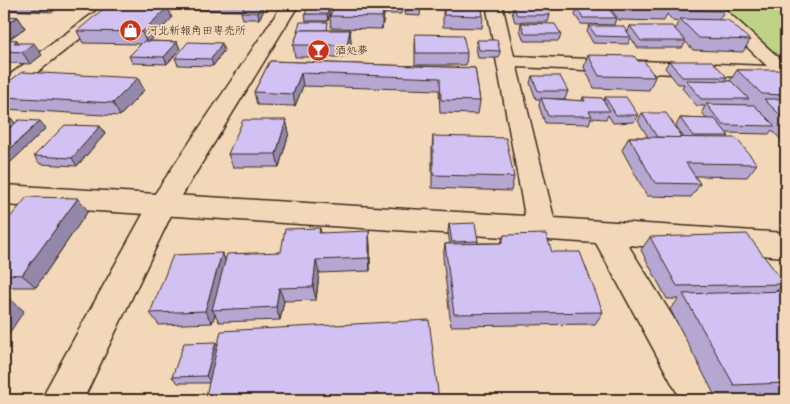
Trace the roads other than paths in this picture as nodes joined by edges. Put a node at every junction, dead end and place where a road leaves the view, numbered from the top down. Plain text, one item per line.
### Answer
1 (116, 4) edge
2 (290, 4) edge
3 (494, 4) edge
4 (710, 4) edge
5 (506, 61) junction
6 (786, 73) edge
7 (4, 89) edge
8 (4, 195) edge
9 (162, 205) junction
10 (542, 228) junction
11 (606, 234) junction
12 (786, 245) edge
13 (62, 400) edge
14 (702, 400) edge

1 - 7 street
2 - 9 street
3 - 5 street
4 - 6 street
5 - 6 street
5 - 10 street
8 - 9 street
9 - 10 street
9 - 13 street
10 - 11 street
11 - 12 street
11 - 14 street

